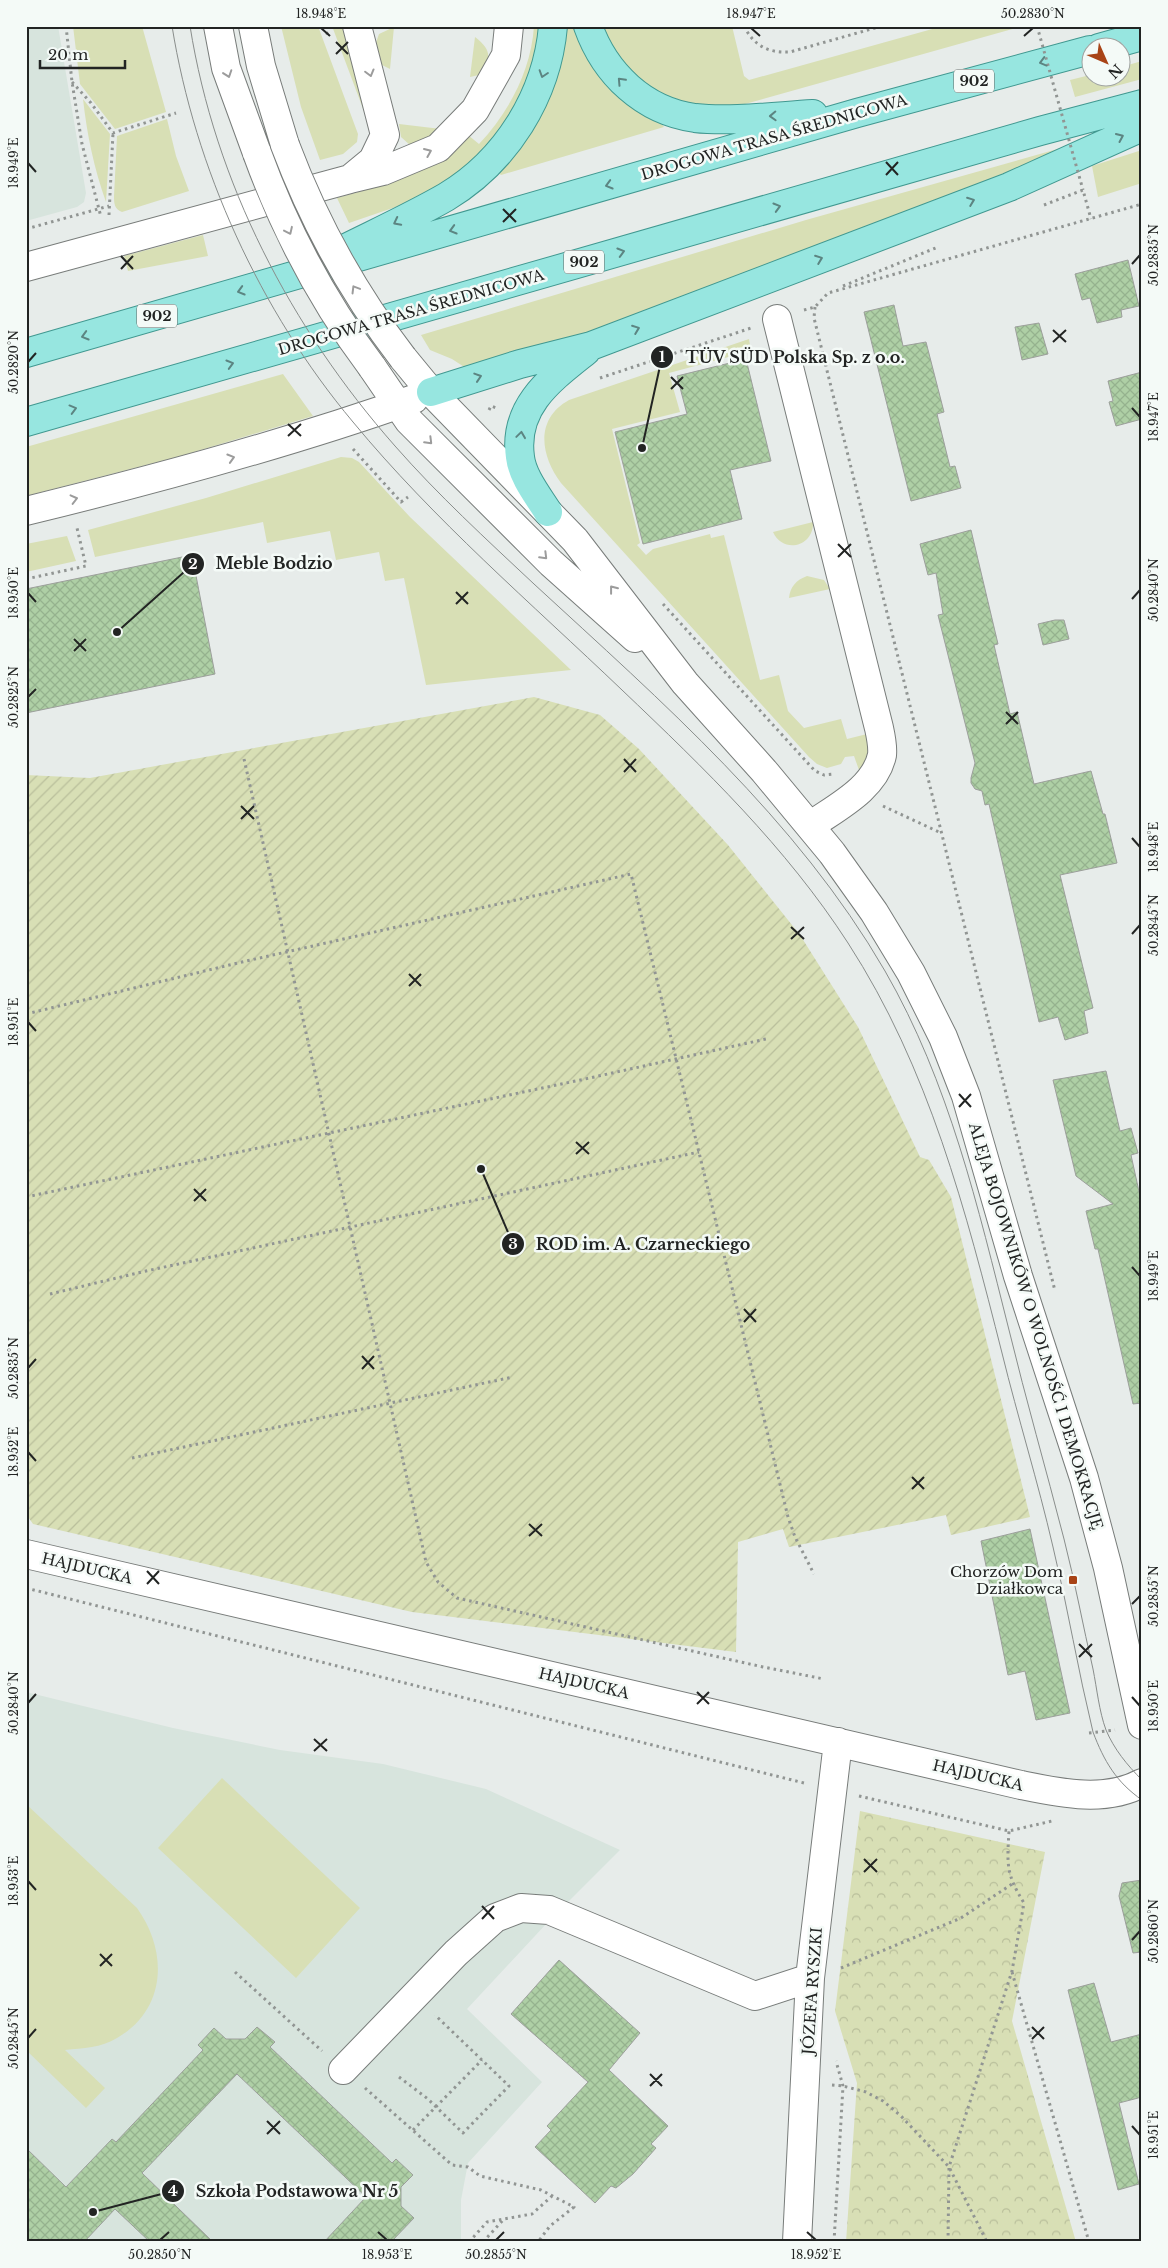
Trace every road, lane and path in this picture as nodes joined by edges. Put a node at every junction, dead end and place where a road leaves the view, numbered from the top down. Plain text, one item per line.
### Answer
1 (66, 26) edge
2 (218, 26) edge
3 (253, 26) edge
4 (324, 26) edge
5 (357, 26) edge
6 (509, 26) edge
7 (553, 26) edge
8 (588, 26) edge
9 (744, 26) edge
10 (882, 26) edge
11 (1037, 26) edge
12 (330, 41) dead end
13 (1080, 53) edge
14 (72, 82) junction
15 (1142, 104) edge
16 (857, 112) junction
17 (176, 113) dead end
18 (1142, 127) edge
19 (113, 133) junction
20 (110, 168) dead end
21 (350, 179) junction
22 (1142, 204) edge
23 (110, 206) dead end
24 (99, 209) junction
25 (1091, 220) junction
26 (103, 225) dead end
27 (26, 229) edge
28 (26, 267) edge
29 (288, 278) junction
30 (815, 306) junction
31 (777, 319) junction
32 (591, 346) junction
33 (26, 353) edge
34 (593, 380) dead end
35 (431, 392) junction
36 (398, 404) junction
37 (26, 422) edge
38 (351, 447) dead end
39 (408, 497) dead end
40 (26, 511) edge
41 (548, 512) junction
42 (78, 531) dead end
43 (26, 579) edge
44 (658, 598) dead end
45 (685, 683) junction
46 (244, 759) dead end
47 (835, 774) dead end
48 (879, 804) dead end
49 (810, 826) junction
50 (941, 833) junction
51 (287, 952) junction
52 (26, 1014) edge
53 (766, 1038) dead end
54 (676, 1059) junction
55 (328, 1134) junction
56 (699, 1152) junction
57 (26, 1197) edge
58 (350, 1226) junction
59 (50, 1294) dead end
60 (1057, 1300) dead end
61 (513, 1376) dead end
62 (391, 1404) junction
63 (132, 1458) dead end
64 (26, 1554) edge
65 (814, 1574) dead end
66 (26, 1588) edge
67 (824, 1679) dead end
68 (1142, 1725) edge
69 (1112, 1731) dead end
70 (1089, 1733) dead end
71 (838, 1742) junction
72 (1142, 1783) edge
73 (810, 1785) dead end
74 (850, 1794) dead end
75 (1060, 1820) dead end
76 (1009, 1831) junction
77 (1012, 1884) junction
78 (1012, 1971) junction
79 (810, 1978) junction
80 (415, 1996) junction
81 (482, 2060) junction
82 (343, 2070) dead end
83 (398, 2077) dead end
84 (806, 2084) junction
85 (436, 2107) junction
86 (413, 2130) dead end
87 (468, 2167) dead end
88 (949, 2167) junction
89 (552, 2196) junction
90 (504, 2219) junction
91 (469, 2242) edge
92 (483, 2242) edge
93 (538, 2242) edge
94 (797, 2242) edge
95 (948, 2242) edge
96 (987, 2242) edge
97 (1089, 2242) edge

1 - 14 path
2 -> 36 street, ALEJA BOJOWNIKÓW O WOLNOŚĆ I DEMOKRACJĘ, bridge
35 -> 3 street, ALEJA BOJOWNIKÓW O WOLNOŚĆ I DEMOKRACJĘ, bridge
4 - 12 path
5 -> 21 street
21 -> 6 street
7 -> 29 main road
16 -> 8 main road
9 - 10 path
11 - 25 path, bridge
13 -> 16 main road, DROGOWA TRASA ŚREDNICOWA / 902
14 - 19 path
14 - 24 path
37 -> 15 main road, DROGOWA TRASA ŚREDNICOWA / 902
16 -> 29 main road, DROGOWA TRASA ŚREDNICOWA / 902
17 - 19 path
32 -> 18 main road
19 - 20 path
21 - 28 street
22 - 25 path
23 - 24 path
24 - 26 path
24 - 27 path
25 - 30 path
29 -> 33 main road, DROGOWA TRASA ŚREDNICOWA / 902
30 - 31 path
30 - 50 path
31 - 34 path
31 - 49 street
35 -> 32 main road
41 -> 32 main road
35 - 36 street
35 - 41 street, ALEJA BOJOWNIKÓW O WOLNOŚĆ I DEMOKRACJĘ
40 -> 36 street
36 -> 45 street, ALEJA BOJOWNIKÓW O WOLNOŚĆ I DEMOKRACJĘ
38 - 39 path
45 -> 41 street, ALEJA BOJOWNIKÓW O WOLNOŚĆ I DEMOKRACJĘ
42 - 43 path
44 - 47 path
45 - 49 street, ALEJA BOJOWNIKÓW O WOLNOŚĆ I DEMOKRACJĘ
46 - 51 path
48 - 50 path
49 - 68 street, ALEJA BOJOWNIKÓW O WOLNOŚĆ I DEMOKRACJĘ
50 - 60 path
51 - 52 path
51 - 54 path
51 - 55 path
53 - 54 path
54 - 55 path
54 - 56 path
55 - 57 path
55 - 58 path
56 - 58 path
56 - 65 path
58 - 59 path
58 - 62 path
61 - 62 path
62 - 63 path
62 - 67 path
64 - 71 street, HAJDUCKA
66 - 73 path
69 - 70 path
71 - 72 street, HAJDUCKA
71 - 79 street, JÓZEFA RYSZKI
74 - 76 path
75 - 76 path
76 - 77 path
77 - 78 path
77 - 79 path
78 - 88 path
78 - 97 path
79 - 80 street
79 - 84 street, JÓZEFA RYSZKI
80 - 81 path
80 - 82 street
81 - 85 path
81 - 85 path
83 - 85 path
84 - 88 path
84 - 94 street, JÓZEFA RYSZKI
85 - 86 path
87 - 89 path
88 - 95 path
88 - 96 path
89 - 90 path
89 - 93 path
90 - 91 path
90 - 92 path

